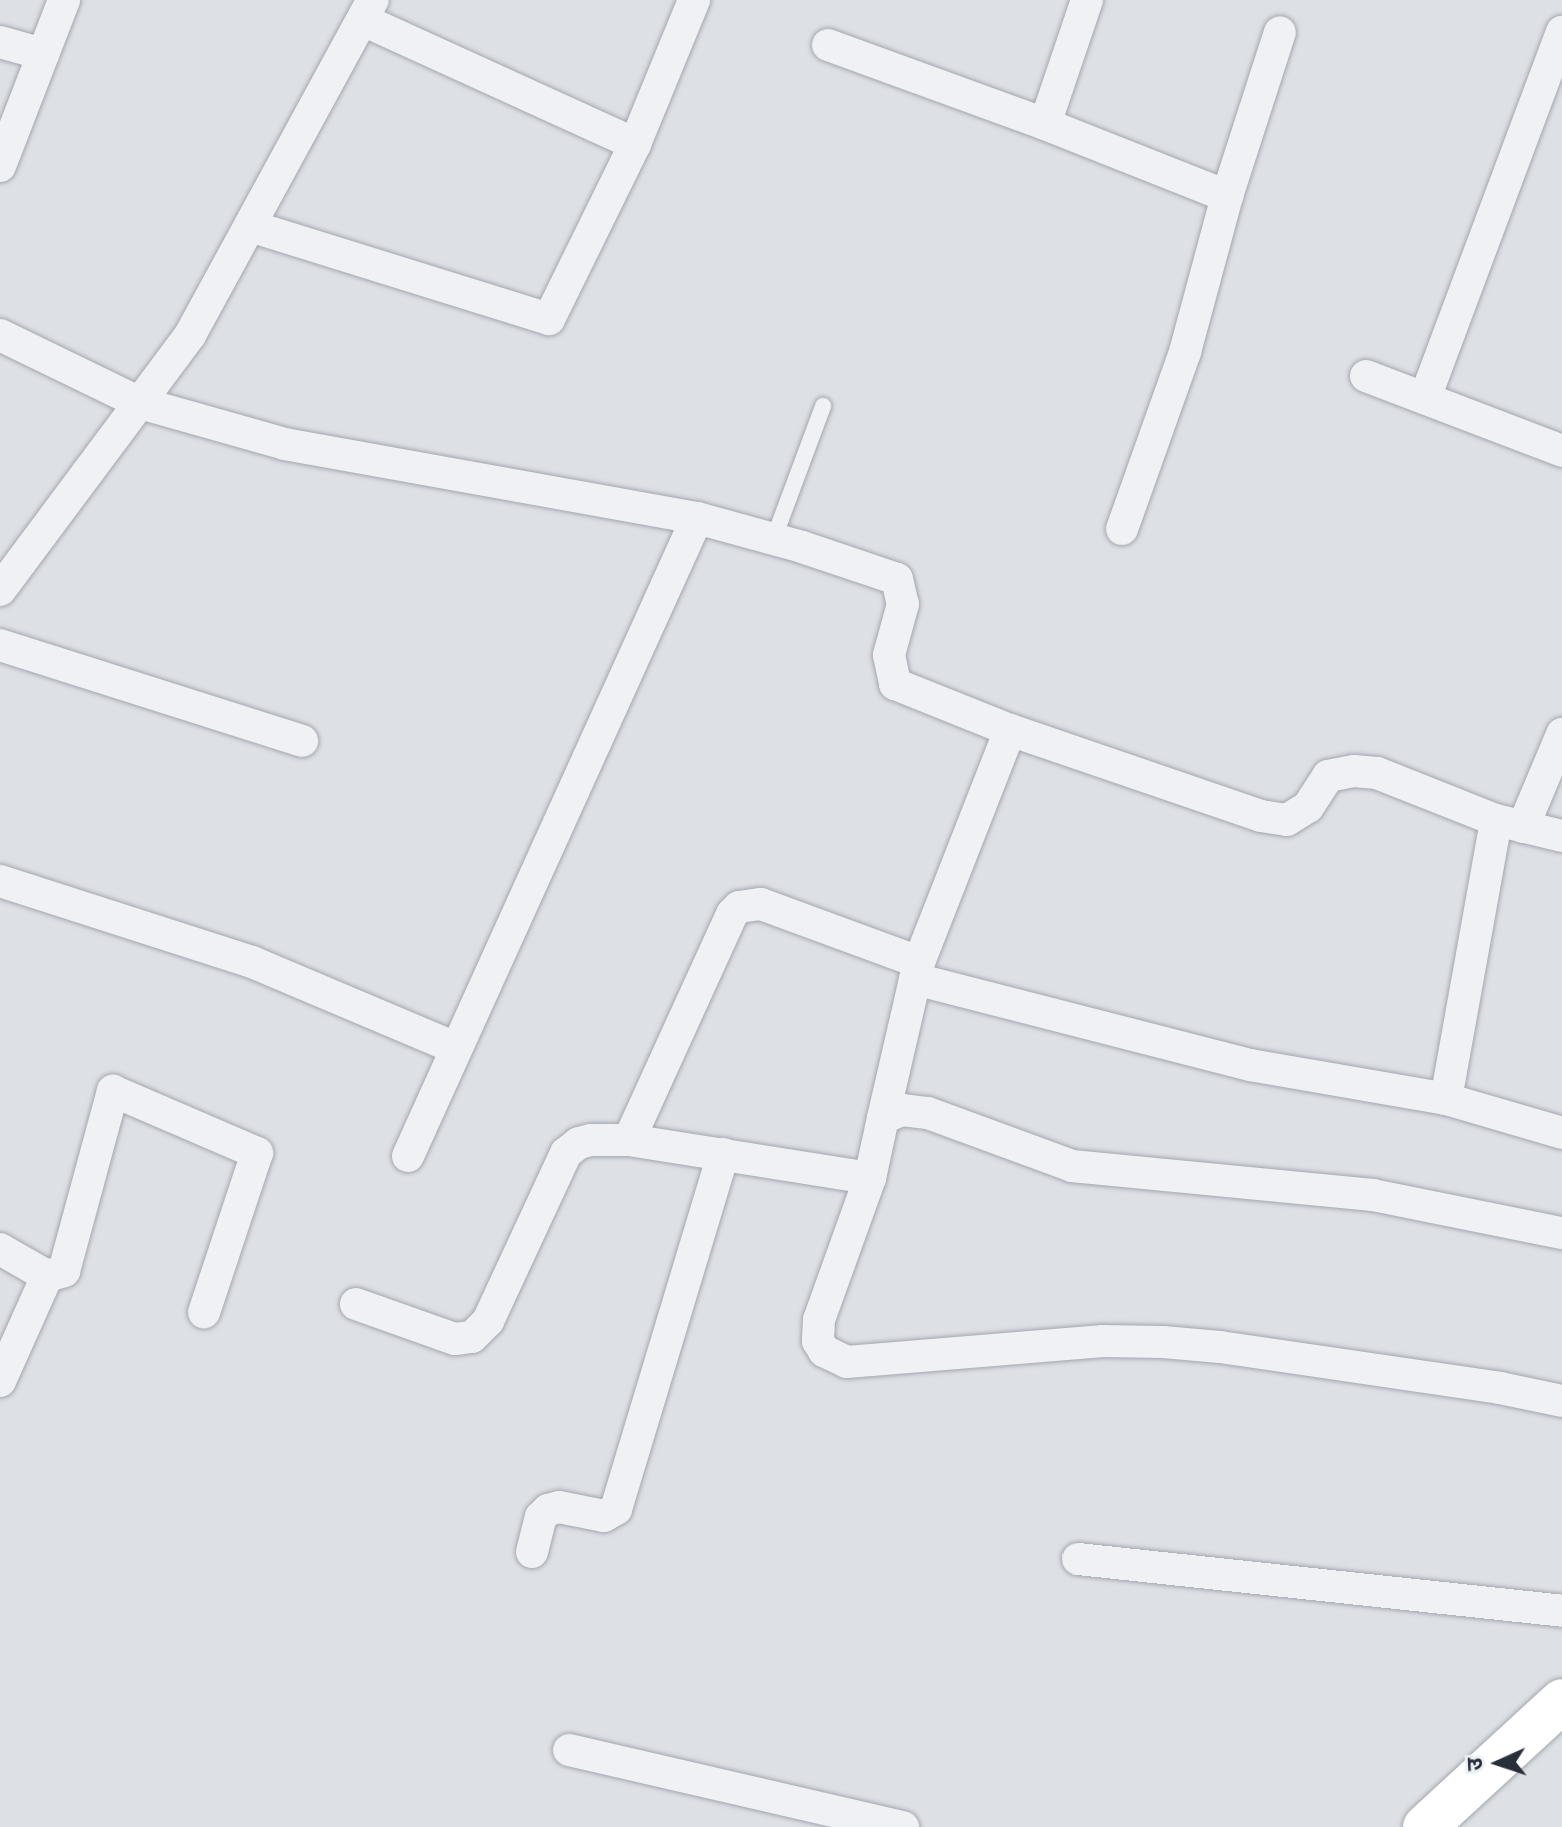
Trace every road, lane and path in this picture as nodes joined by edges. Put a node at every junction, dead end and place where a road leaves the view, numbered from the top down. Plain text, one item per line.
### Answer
1 (64, 0) edge
2 (694, 0) edge
3 (1087, 0) edge
4 (368, 10) edge
5 (1280, 32) dead end
6 (1562, 32) edge
7 (0, 42) edge
8 (828, 45) dead end
9 (43, 54) junction
10 (1045, 124) junction
11 (635, 144) junction
12 (0, 166) edge
13 (1227, 196) junction
14 (250, 226) junction
15 (0, 335) edge
16 (1366, 376) dead end
17 (1425, 398) junction
18 (140, 403) junction
19 (823, 406) dead end
20 (1562, 451) edge
21 (697, 518) junction
22 (1122, 529) dead end
23 (774, 538) junction
24 (0, 590) edge
25 (0, 645) edge
26 (1010, 730) junction
27 (1562, 734) edge
28 (302, 741) dead end
29 (1510, 823) junction
30 (1562, 836) edge
31 (0, 881) edge
32 (917, 971) junction
33 (456, 1048) junction
34 (1446, 1099) junction
35 (883, 1118) junction
36 (1562, 1133) edge
37 (629, 1140) junction
38 (723, 1154) junction
39 (408, 1156) dead end
40 (870, 1178) junction
41 (1562, 1233) edge
42 (0, 1249) edge
43 (47, 1276) junction
44 (356, 1304) dead end
45 (204, 1312) dead end
46 (0, 1381) edge
47 (1562, 1401) edge
48 (532, 1552) dead end
49 (1078, 1559) dead end
50 (1562, 1611) edge
51 (1562, 1701) edge
52 (569, 1750) dead end
53 (797, 1815) edge
54 (903, 1827) edge
55 (1425, 1827) edge

1 - 9 street
2 - 11 street
3 - 10 street
4 - 11 street
4 - 14 street
5 - 13 street
6 - 17 street
7 - 9 street
8 - 10 street
9 - 12 street
10 - 13 street
11 - 14 street
13 - 22 street
14 - 18 street
15 - 18 street
16 - 17 street
17 - 20 street
18 - 21 street
18 - 24 street
19 - 23 lane
21 - 23 street
21 - 33 street
23 - 26 street
25 - 28 street
26 - 29 street
26 - 32 street
27 - 29 street
29 - 30 street
29 - 34 street
31 - 33 street
32 - 34 street
32 - 35 street
32 - 37 street
33 - 39 street
34 - 36 street
35 - 40 street
35 - 41 street
37 - 38 street
37 - 44 street
38 - 40 street
38 - 48 street
40 - 47 street
42 - 43 street
43 - 45 street
43 - 46 street
49 - 50 street
51 - 55 street
52 - 53 street
53 - 54 street

